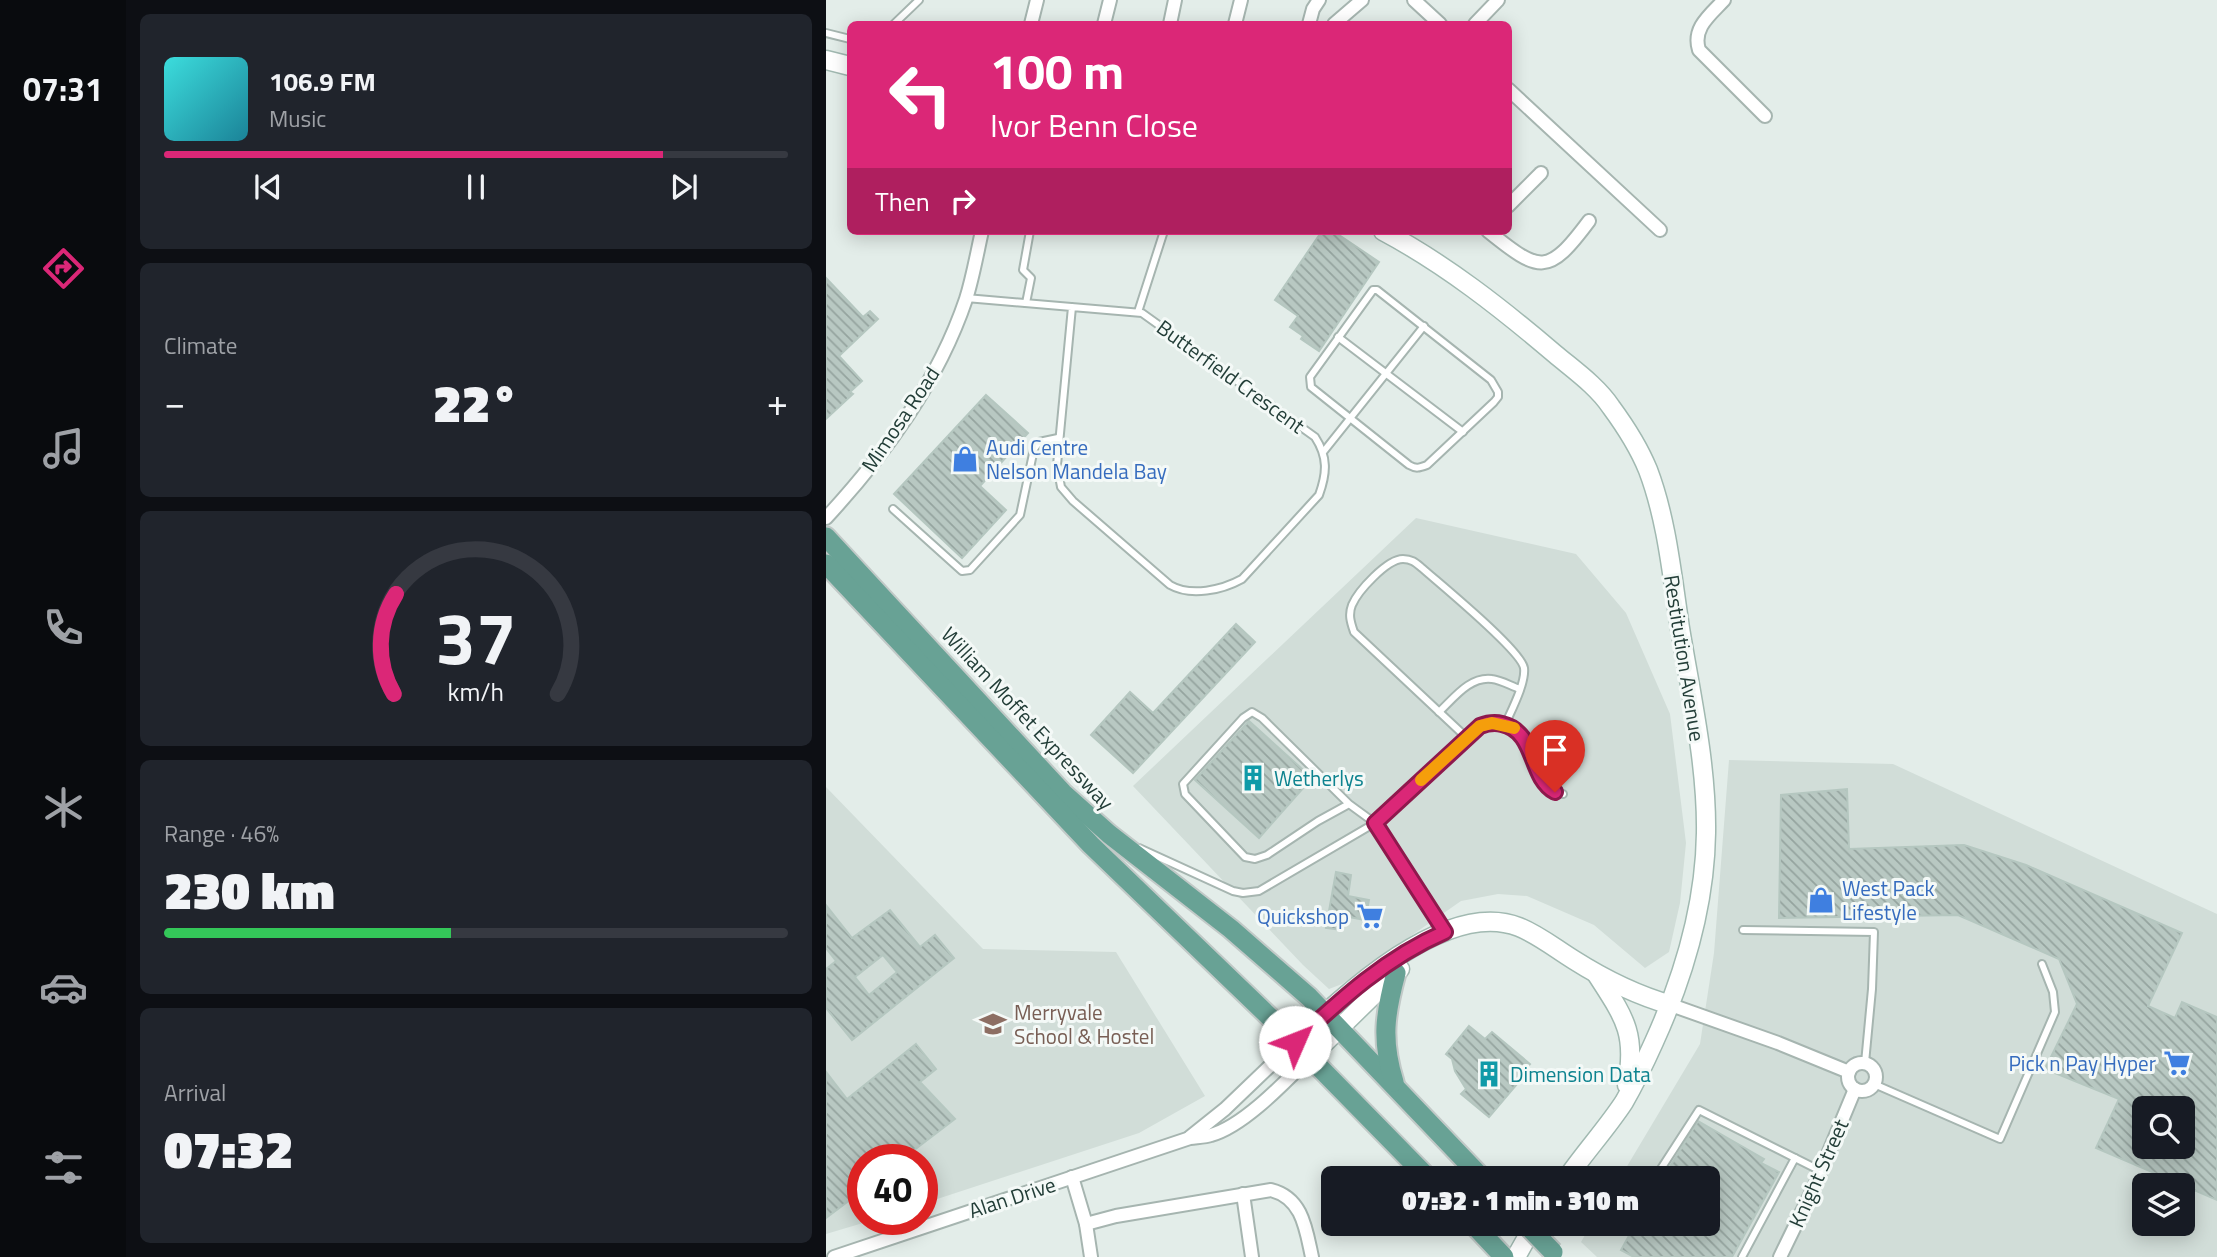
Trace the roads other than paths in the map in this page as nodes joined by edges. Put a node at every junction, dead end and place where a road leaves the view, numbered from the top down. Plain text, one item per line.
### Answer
1 (919, 0) edge
2 (1037, 0) edge
3 (1110, 0) edge
4 (1175, 0) edge
5 (1241, 0) edge
6 (1319, 0) edge
7 (1362, 0) edge
8 (1414, 0) edge
9 (1498, 0) edge
10 (1724, 0) edge
11 (897, 21) edge
12 (1032, 21) edge
13 (1105, 21) edge
14 (1171, 21) edge
15 (1236, 21) edge
16 (1310, 21) edge
17 (1338, 21) edge
18 (1437, 21) edge
19 (1478, 21) edge
20 (826, 33) edge
21 (847, 38) edge
22 (826, 60) edge
23 (847, 65) edge
24 (1512, 93) edge
25 (1765, 116) dead end
26 (1541, 173) dead end
27 (1512, 202) edge
28 (1589, 221) dead end
29 (1660, 230) dead end
30 (981, 235) edge
31 (1029, 235) edge
32 (1163, 235) edge
33 (1390, 235) edge
34 (1494, 235) edge
35 (966, 298) junction
36 (1026, 303) junction
37 (1072, 307) junction
38 (1138, 312) junction
39 (1424, 326) junction
40 (1338, 337) junction
41 (1385, 373) junction
42 (1350, 418) junction
43 (1463, 432) junction
44 (1058, 438) junction
45 (1324, 451) junction
46 (893, 509) dead end
47 (826, 518) edge
48 (826, 537) edge
49 (826, 564) edge
50 (1520, 689) junction
51 (1439, 712) junction
52 (1505, 725) junction
53 (1467, 738) junction
54 (1563, 794) dead end
55 (1349, 804) junction
56 (1375, 823) junction
57 (1108, 834) junction
58 (1743, 930) dead end
59 (1439, 934) junction
60 (2042, 964) dead end
61 (1396, 972) junction
62 (1596, 973) junction
63 (1671, 1005) junction
64 (1325, 1013) junction
65 (1340, 1028) junction
66 (1295, 1042) junction
67 (1310, 1057) junction
68 (1865, 1063) junction
69 (1849, 1072) junction
70 (1874, 1084) junction
71 (1395, 1086) junction
72 (1855, 1089) junction
73 (1623, 1102) junction
74 (1190, 1138) junction
75 (1795, 1158) junction
76 (1416, 1166) edge
77 (1471, 1166) edge
78 (1576, 1166) edge
79 (1663, 1166) edge
80 (1821, 1171) junction
81 (1072, 1177) junction
82 (1243, 1194) junction
83 (1086, 1224) junction
84 (1484, 1236) edge
85 (1528, 1236) edge
86 (1538, 1236) edge
87 (834, 1257) edge
88 (1091, 1257) edge
89 (1252, 1257) edge
90 (1312, 1257) edge
91 (1504, 1257) edge
92 (1516, 1257) edge
93 (1558, 1257) edge
94 (1742, 1257) edge
95 (1780, 1257) edge

1 - 11 lane
2 - 12 street
3 - 13 street
4 - 14 street
5 - 15 street
6 - 16 street
7 - 17 street
8 - 18 street
9 - 19 street
10 - 25 street
20 - 21 lane
22 - 23 street
24 - 29 street
26 - 27 street
28 - 34 street
30 - 35 street, Mimosa Road
31 - 36 lane
32 - 38 lane
33 - 63 street, Restitution Avenue
35 - 36 lane, Butterfield Crescent
35 - 47 street, Mimosa Road
36 - 37 lane, Butterfield Crescent
37 - 38 lane, Butterfield Crescent
37 - 44 lane, Butterfield Crescent
38 - 45 lane, Butterfield Crescent
39 - 40 lane
39 - 41 lane
39 - 43 lane
40 - 41 lane
40 - 42 lane
41 - 42 lane
41 - 43 lane
42 - 43 lane
42 - 45 lane
44 - 45 lane, Butterfield Crescent
44 - 46 lane
48 - 57 main road, William Moffet Expressway
49 - 66 main road, William Moffet Expressway
50 - 51 lane
50 - 51 lane
50 - 52 lane
51 - 53 lane
52 - 53 lane
52 - 54 lane
53 - 56 lane
55 - 55 lane
55 - 56 lane
56 - 57 lane
56 - 59 lane
57 - 64 main road, William Moffet Expressway
58 - 68 lane
59 - 61 street, Alan Drive
59 - 62 street
59 - 64 street, Alan Drive
60 - 70 lane
61 - 65 street, Alan Drive
61 - 71 main road
62 - 63 street
62 - 73 street
63 - 69 street
63 - 73 street, Restitution Avenue
64 - 65 main road, William Moffet Expressway
64 - 66 street, Alan Drive
65 - 67 street, Alan Drive
65 - 71 main road, William Moffet Expressway
66 - 67 main road, William Moffet Expressway
66 - 74 street, Alan Drive
67 - 74 street, Alan Drive
67 - 76 main road, William Moffet Expressway
68 - 69 street
68 - 70 street
69 - 72 street
70 - 72 street
71 - 77 main road, William Moffet Expressway
72 - 80 street, Knight Street
73 - 78 street, Restitution Avenue
74 - 81 street, Alan Drive
75 - 79 lane
75 - 80 lane
75 - 94 lane
80 - 95 street, Knight Street
81 - 83 street
81 - 87 street, Alan Drive
82 - 83 street
82 - 89 street
82 - 90 street
83 - 88 street
84 - 91 main road
85 - 92 street
86 - 93 main road, bridge

